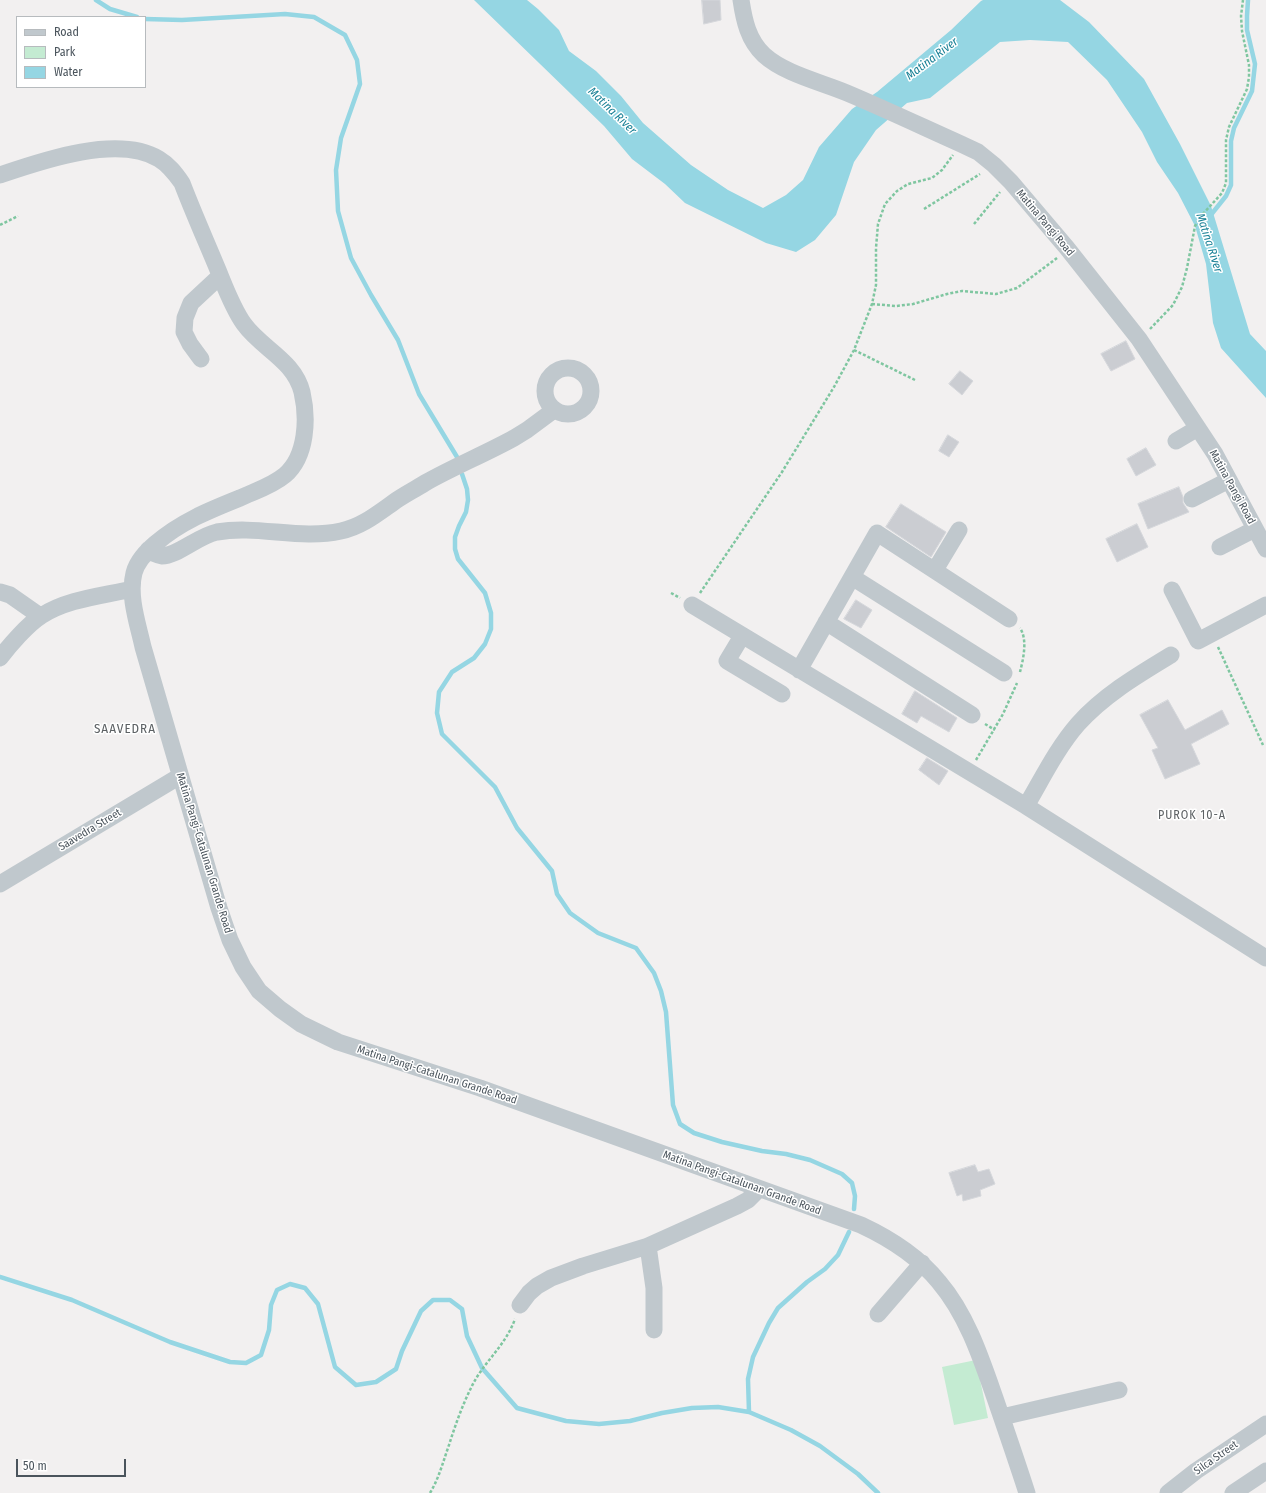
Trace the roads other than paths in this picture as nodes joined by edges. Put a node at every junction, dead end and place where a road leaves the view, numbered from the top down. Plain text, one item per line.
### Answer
1 (741, 0) edge
2 (0, 175) edge
3 (220, 276) junction
4 (201, 359) dead end
5 (554, 410) dead end
6 (1198, 428) junction
7 (1176, 441) dead end
8 (1229, 480) junction
9 (1192, 499) dead end
10 (1255, 529) junction
11 (959, 530) dead end
12 (1220, 546) dead end
13 (1266, 549) edge
14 (148, 550) junction
15 (935, 570) junction
16 (852, 577) junction
17 (132, 589) junction
18 (1172, 590) dead end
19 (0, 592) edge
20 (692, 605) road end
21 (1266, 605) edge
22 (40, 616) junction
23 (1010, 619) road end
24 (826, 622) junction
25 (742, 636) junction
26 (1171, 655) dead end
27 (0, 658) edge
28 (799, 670) junction
29 (1013, 677) road end
30 (782, 694) dead end
31 (972, 715) dead end
32 (180, 776) junction
33 (1026, 806) junction
34 (0, 884) edge
35 (1266, 958) edge
36 (759, 1189) junction
37 (648, 1246) junction
38 (922, 1263) junction
39 (520, 1305) road end
40 (878, 1314) dead end
41 (654, 1330) dead end
42 (1119, 1390) dead end
43 (1002, 1417) junction
44 (1266, 1424) edge
45 (1266, 1471) edge
46 (1028, 1493) edge
47 (1168, 1493) edge
48 (1233, 1493) edge

1 - 6 street, Matina Pangi Road
2 - 3 street, Matina Pangi-Catalunan Grande Road
3 - 4 street
3 - 14 street, Matina Pangi-Catalunan Grande Road
5 - 14 street
6 - 7 street
6 - 8 street, Matina Pangi Road
8 - 9 street
8 - 10 street, Matina Pangi Road
10 - 12 street
10 - 13 street, Matina Pangi Road
11 - 15 street
14 - 17 street, Matina Pangi-Catalunan Grande Road
15 - 16 street
15 - 23 street
16 - 24 street
16 - 29 street
17 - 22 street
17 - 32 street, Matina Pangi-Catalunan Grande Road
18 - 21 street
19 - 22 street
20 - 25 street
22 - 27 street
24 - 28 street
24 - 31 street
25 - 28 street
25 - 30 street
26 - 33 street
28 - 33 street
32 - 34 street, Saavedra Street
32 - 36 street, Matina Pangi-Catalunan Grande Road
33 - 35 street
36 - 37 street
36 - 38 street, Matina Pangi-Catalunan Grande Road
37 - 39 street
37 - 41 street
38 - 40 street
38 - 43 street, Matina Pangi-Catalunan Grande Road
42 - 43 street
43 - 46 street, Matina Pangi-Catalunan Grande Road
44 - 47 street, Silca Street
45 - 48 street

